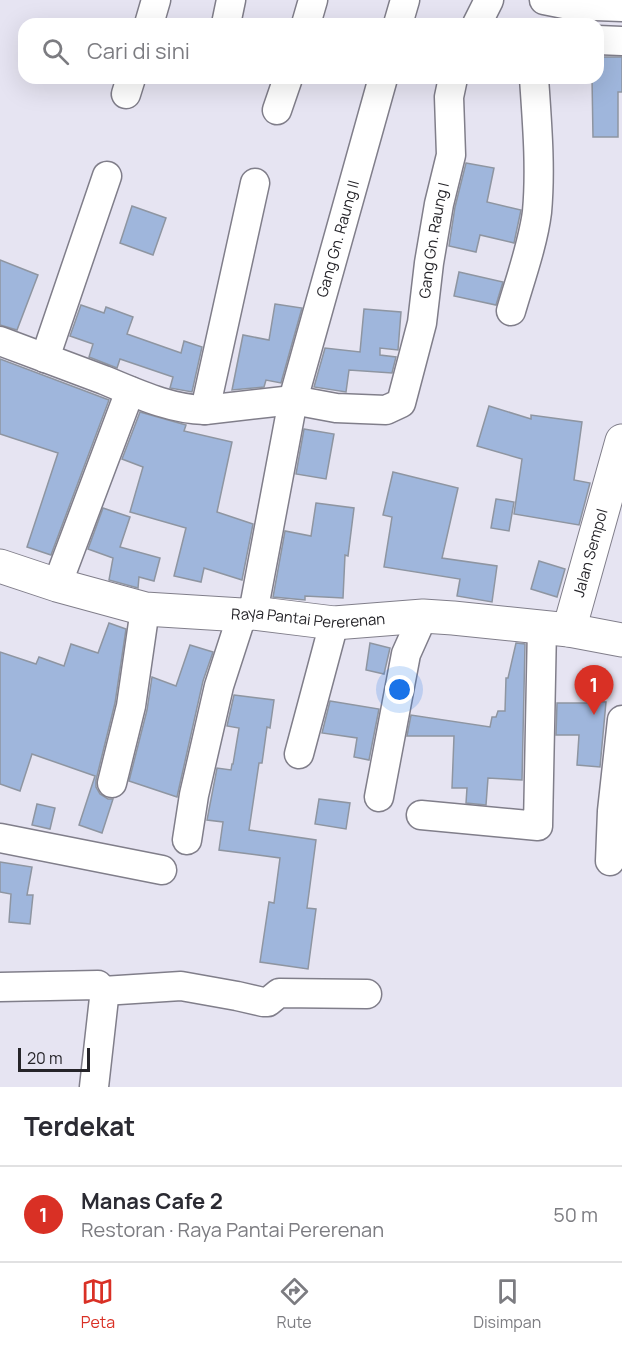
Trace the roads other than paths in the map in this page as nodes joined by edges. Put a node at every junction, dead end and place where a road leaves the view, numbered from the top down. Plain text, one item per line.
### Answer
1 (156, 0) edge
2 (231, 0) edge
3 (313, 0) edge
4 (405, 0) edge
5 (489, 0) edge
6 (544, 0) edge
7 (622, 7) edge
8 (151, 18) edge
9 (227, 18) edge
10 (308, 18) edge
11 (400, 18) edge
12 (480, 18) edge
13 (604, 40) edge
14 (622, 42) edge
15 (286, 84) edge
16 (381, 84) edge
17 (452, 84) edge
18 (534, 84) edge
19 (278, 110) dead end
20 (107, 176) dead end
21 (255, 183) dead end
22 (511, 311) dead end
23 (0, 341) edge
24 (45, 358) junction
25 (130, 391) junction
26 (293, 400) junction
27 (205, 410) junction
28 (622, 441) edge
29 (1, 570) edge
30 (57, 585) junction
31 (145, 609) junction
32 (248, 614) junction
33 (423, 616) junction
34 (334, 624) junction
35 (555, 628) junction
36 (622, 640) edge
37 (622, 720) edge
38 (299, 754) dead end
39 (112, 783) dead end
40 (379, 797) dead end
41 (617, 814) edge
42 (421, 815) dead end
43 (0, 838) edge
44 (187, 840) dead end
45 (609, 861) dead end
46 (162, 870) dead end
47 (0, 987) edge
48 (103, 991) junction
49 (367, 994) dead end
50 (94, 1087) edge

1 - 8 street
2 - 9 street
3 - 10 street
4 - 11 street
5 - 12 street
6 - 7 street
13 - 14 street
15 - 19 street
16 - 26 street, Gang Gn. Raung II
17 - 26 street, Gang Gn. Raung I
18 - 22 street
20 - 24 street
21 - 27 street
23 - 24 street
24 - 25 street
25 - 27 street
25 - 30 street
26 - 27 street
26 - 32 street, Gang Gn. Raung II
28 - 35 street, Jalan Sempol
29 - 30 street, Raya Pantai Pererenan
30 - 31 street, Raya Pantai Pererenan
31 - 32 street, Raya Pantai Pererenan
31 - 39 street
32 - 34 street, Raya Pantai Pererenan
32 - 44 street, Gang Gn. Raung II
33 - 34 street, Raya Pantai Pererenan
33 - 35 street, Raya Pantai Pererenan
33 - 40 street
34 - 38 street
35 - 36 street, Raya Pantai Pererenan
35 - 42 street
37 - 41 street
41 - 45 street
43 - 46 street
47 - 48 street
48 - 49 street
48 - 50 street

